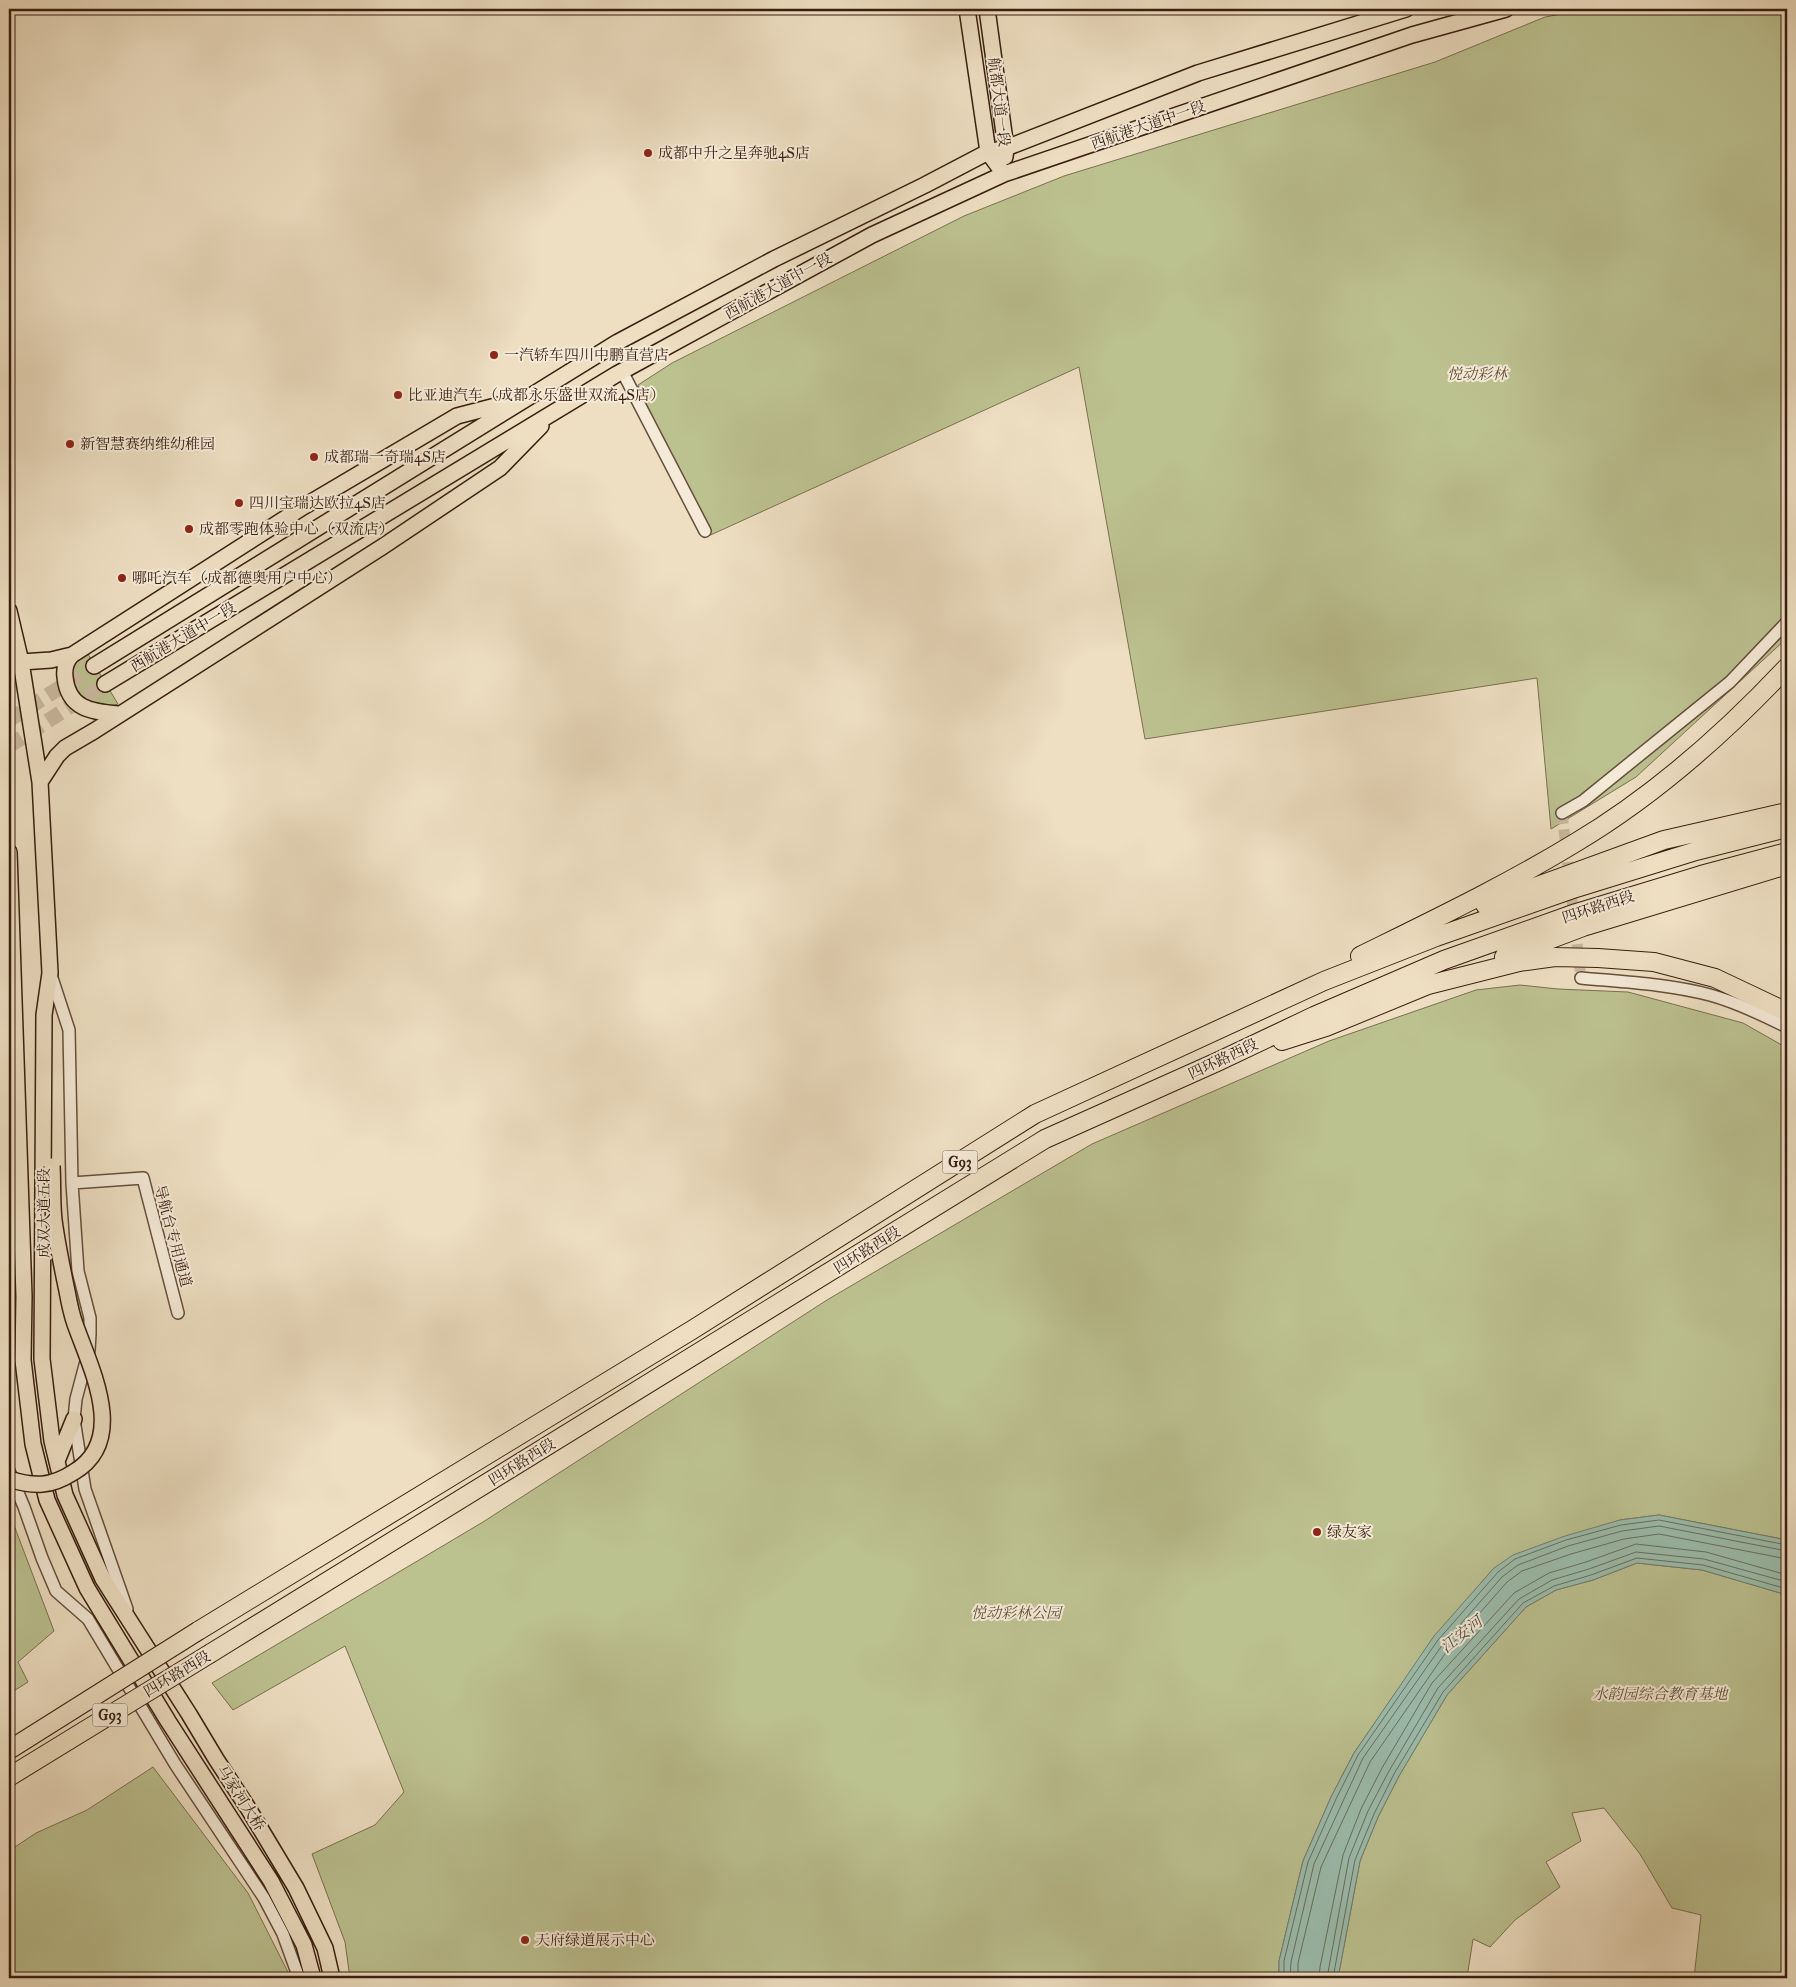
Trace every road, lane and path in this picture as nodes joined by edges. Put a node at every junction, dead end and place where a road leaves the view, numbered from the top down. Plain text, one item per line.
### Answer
1 (967, 9) edge
2 (987, 9) edge
3 (1406, 9) edge
4 (1506, 9) edge
5 (1006, 148) junction
6 (988, 152) junction
7 (1004, 174) junction
8 (622, 371) junction
9 (527, 398) junction
10 (557, 411) junction
11 (705, 531) dead end
12 (9, 611) edge
13 (1787, 622) edge
14 (72, 655) junction
15 (21, 662) junction
16 (94, 666) tunnel mouth
17 (1787, 666) edge
18 (105, 684) tunnel mouth
19 (118, 714) junction
20 (40, 782) junction
21 (1787, 812) edge
22 (1562, 813) dead end
23 (1787, 828) edge
24 (1787, 852) edge
25 (9, 853) edge
26 (1787, 865) edge
27 (1389, 941) junction
28 (50, 973) junction
29 (1581, 978) dead end
30 (1324, 981) junction
31 (1428, 986) junction
32 (1787, 1012) edge
33 (44, 1015) junction
34 (1787, 1027) edge
35 (1217, 1062) junction
36 (17, 1063) junction
37 (9, 1111) edge
38 (72, 1183) junction
39 (178, 1313) dead end
40 (74, 1419) junction
41 (57, 1461) junction
42 (9, 1471) edge
43 (9, 1479) edge
44 (133, 1625) junction
45 (9, 1750) edge
46 (9, 1777) edge
47 (299, 1978) edge
48 (313, 1978) edge
49 (332, 1978) edge

1 - 6 main road, 航都大道一段
2 - 5 main road, 航都大道一段
3 - 5 main road, 西航港大道中一段
4 - 7 main road, 西航港大道中一段
5 - 6 main road, 西航港大道中一段
5 - 7 main road, 航都大道一段
6 - 7 main road, 航都大道一段
6 - 9 main road, 西航港大道中一段
7 - 8 main road, 西航港大道中一段
8 - 10 main road, 西航港大道中一段
8 - 11 street
9 - 14 main road
9 - 16 main road, 西航港大道中一段
10 - 18 main road, 西航港大道中一段
10 - 19 main road
12 - 15 main road, 成双大道五段
13 - 22 street
14 - 15 main road
14 - 19 main road
15 - 20 main road, 成双大道五段
17 - 27 highway
19 - 20 main road
20 - 28 main road, 成双大道五段
21 - 27 highway
23 - 30 highway, 四环路西段 / G93
24 - 35 highway, 四环路西段 / G93
25 - 36 main road, 成双大道五段
26 - 31 highway
27 - 30 highway
28 - 33 main road, 成双大道五段
28 - 38 street
29 - 34 street
30 - 45 highway, 四环路西段 / G93, bridge
31 - 32 highway
31 - 35 highway
33 - 41 main road, 成双大道五段
33 - 43 main road, bridge
35 - 46 highway, 四环路西段 / G93, bridge
36 - 37 main road
36 - 48 main road, 成双大道五段
38 - 39 street, 导航台专用通道
38 - 40 street
40 - 41 main road
40 - 44 street
41 - 44 main road, 成双大道五段
42 - 47 street
44 - 49 main road, 马家河大桥

